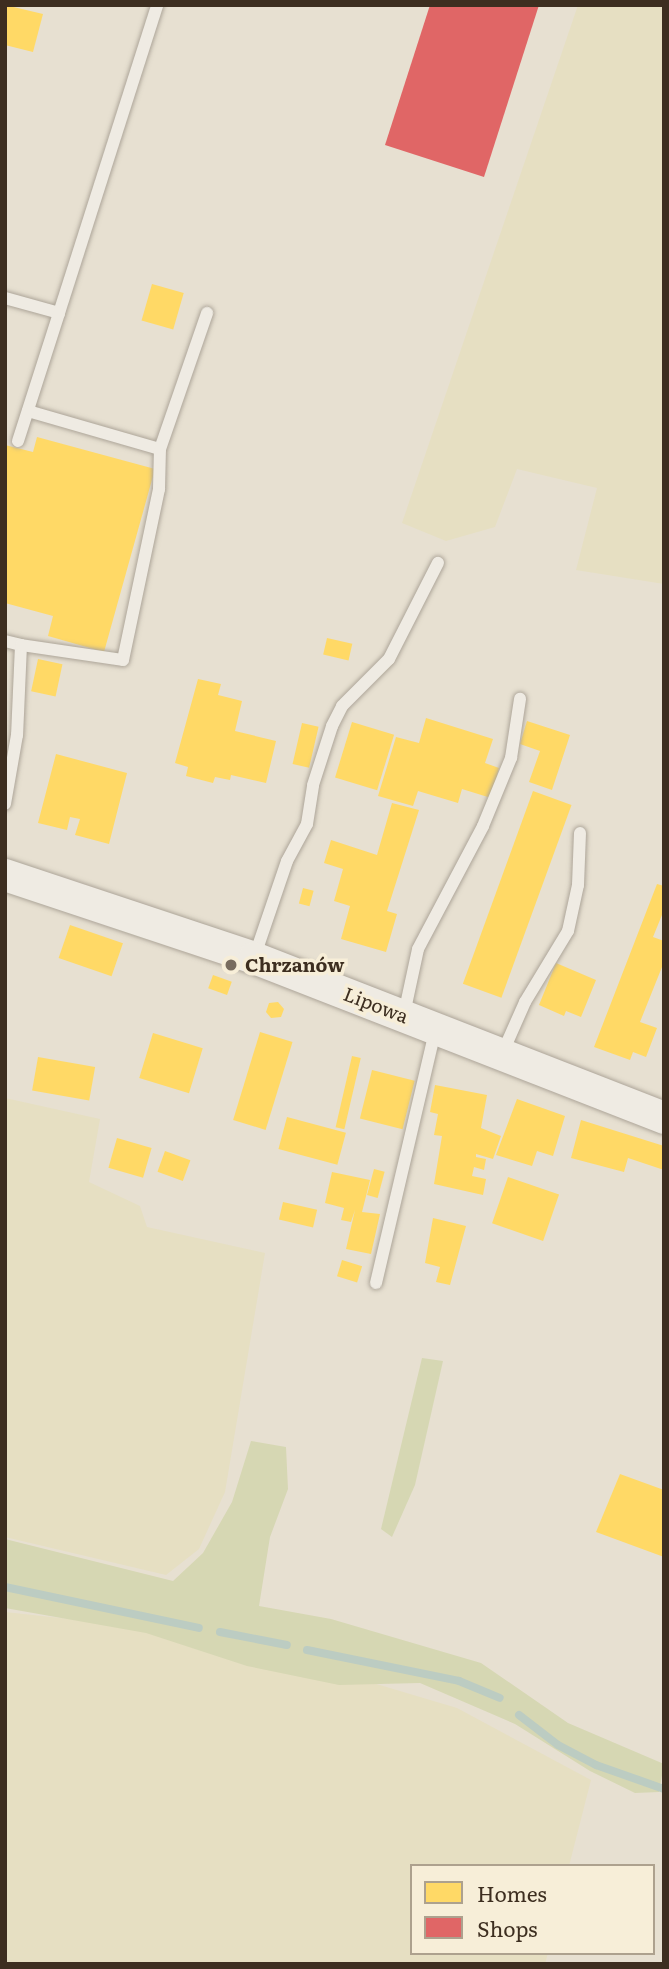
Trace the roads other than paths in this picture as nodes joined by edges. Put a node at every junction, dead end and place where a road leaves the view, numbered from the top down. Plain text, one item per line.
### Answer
1 (157, 5) edge
2 (5, 298) edge
3 (59, 313) junction
4 (206, 313) dead end
5 (28, 411) junction
6 (18, 442) dead end
7 (160, 449) junction
8 (438, 563) dead end
9 (5, 641) edge
10 (21, 645) junction
11 (520, 699) dead end
12 (11, 733) edge
13 (5, 804) edge
14 (580, 833) dead end
15 (5, 875) edge
16 (254, 958) junction
17 (404, 1015) junction
18 (436, 1028) junction
19 (502, 1054) junction
20 (664, 1118) edge
21 (376, 1283) dead end

1 - 3 lane
2 - 3 lane
3 - 5 lane
4 - 7 lane
5 - 6 lane
5 - 7 lane
7 - 10 lane
8 - 16 lane
9 - 10 lane
10 - 12 lane
11 - 17 lane
12 - 13 lane
14 - 19 lane
15 - 16 street, Lipowa
16 - 17 street, Lipowa
17 - 18 street, Lipowa
18 - 19 street, Lipowa
18 - 21 lane
19 - 20 street, Lipowa

